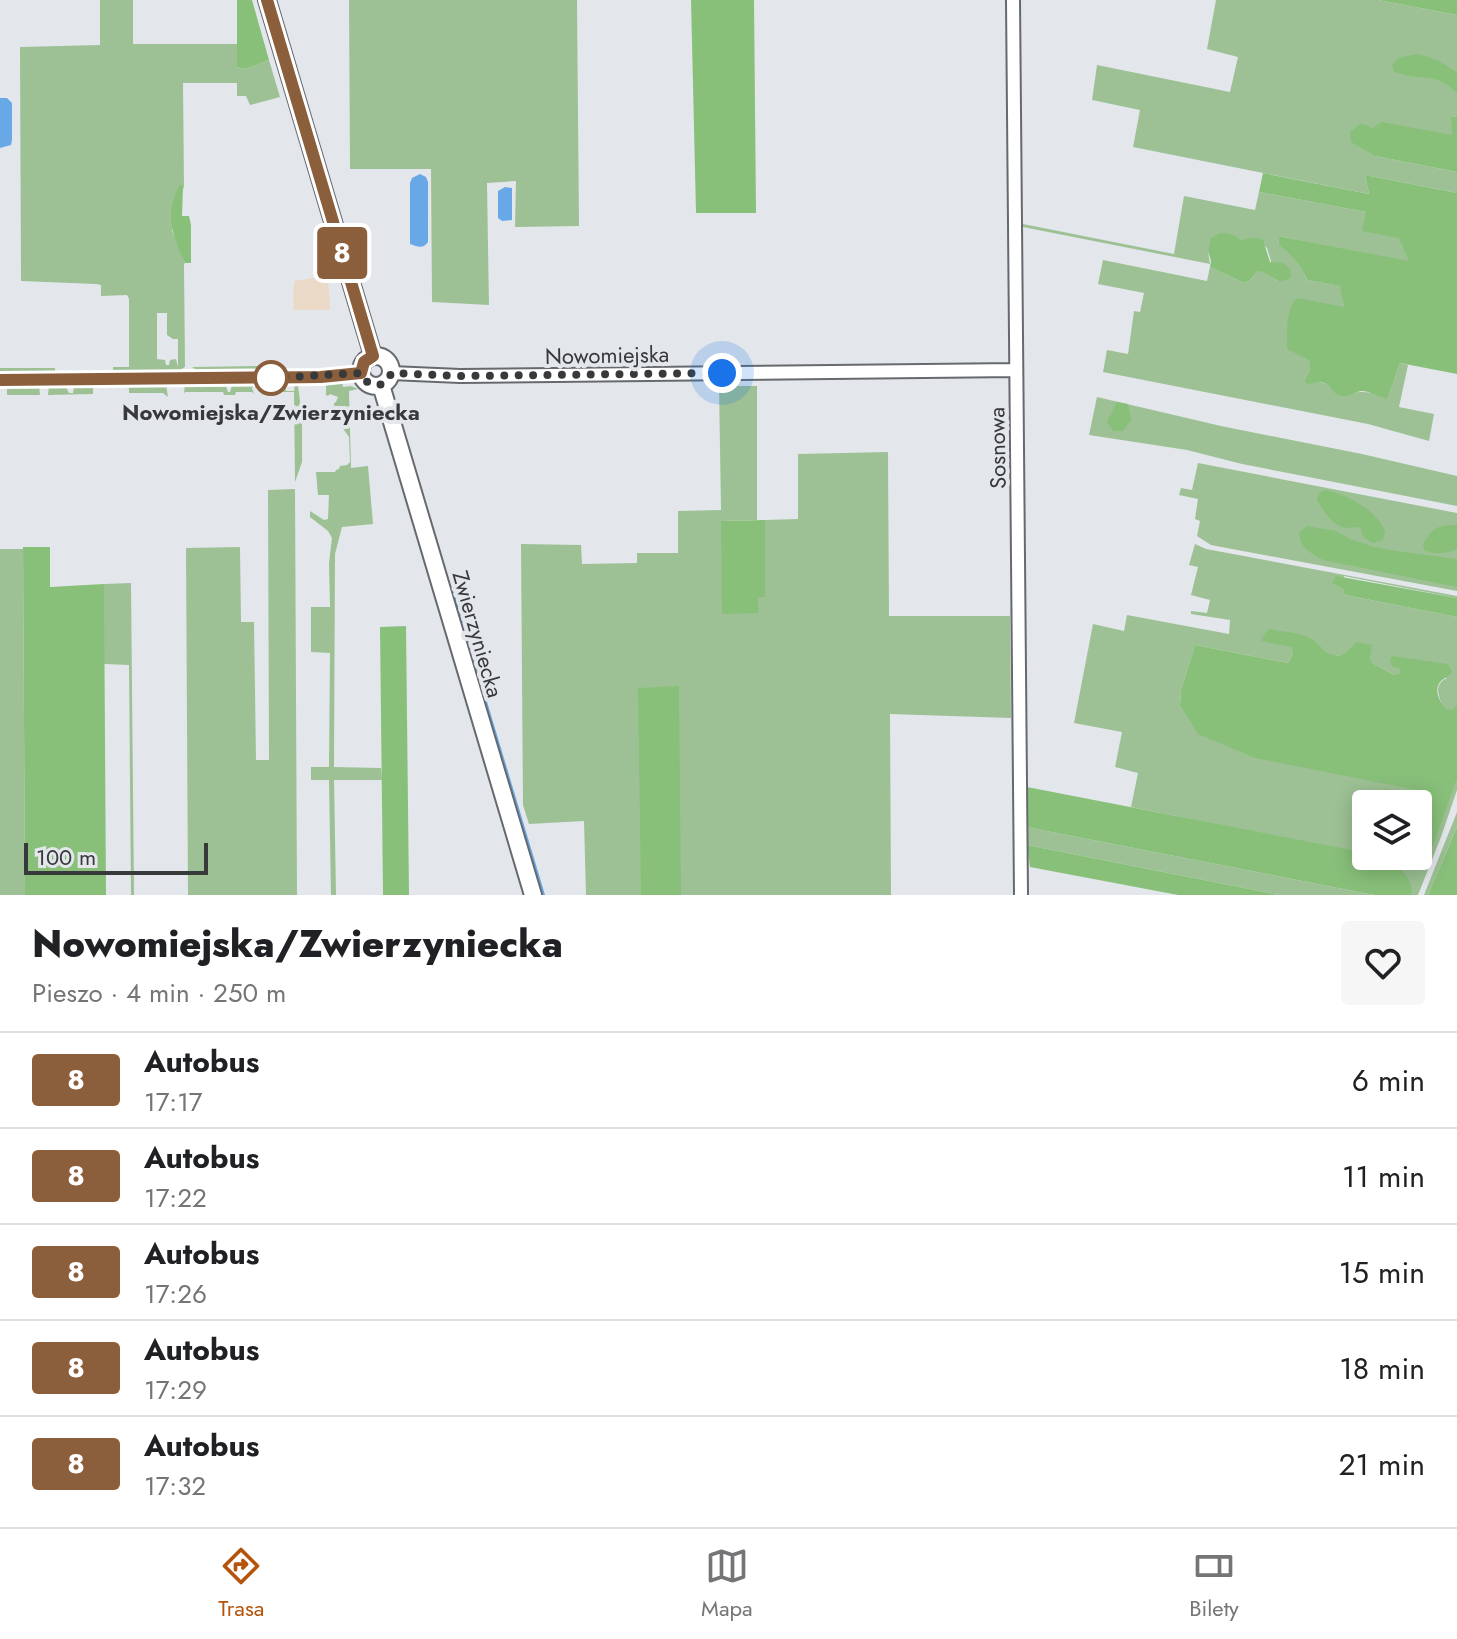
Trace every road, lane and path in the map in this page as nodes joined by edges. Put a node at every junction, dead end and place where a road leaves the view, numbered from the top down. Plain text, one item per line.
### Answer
1 (267, 0) edge
2 (1013, 0) edge
3 (373, 356) junction
4 (1016, 370) junction
5 (361, 373) junction
6 (386, 379) junction
7 (0, 380) edge
8 (533, 895) edge
9 (1021, 895) edge

1 - 3 street
2 - 4 street, Sosnowa
3 - 5 street
3 - 6 street
4 - 6 street, Nowomiejska
4 - 9 street, Sosnowa
5 - 6 street
5 - 7 street
6 - 8 street, Zwierzyniecka

